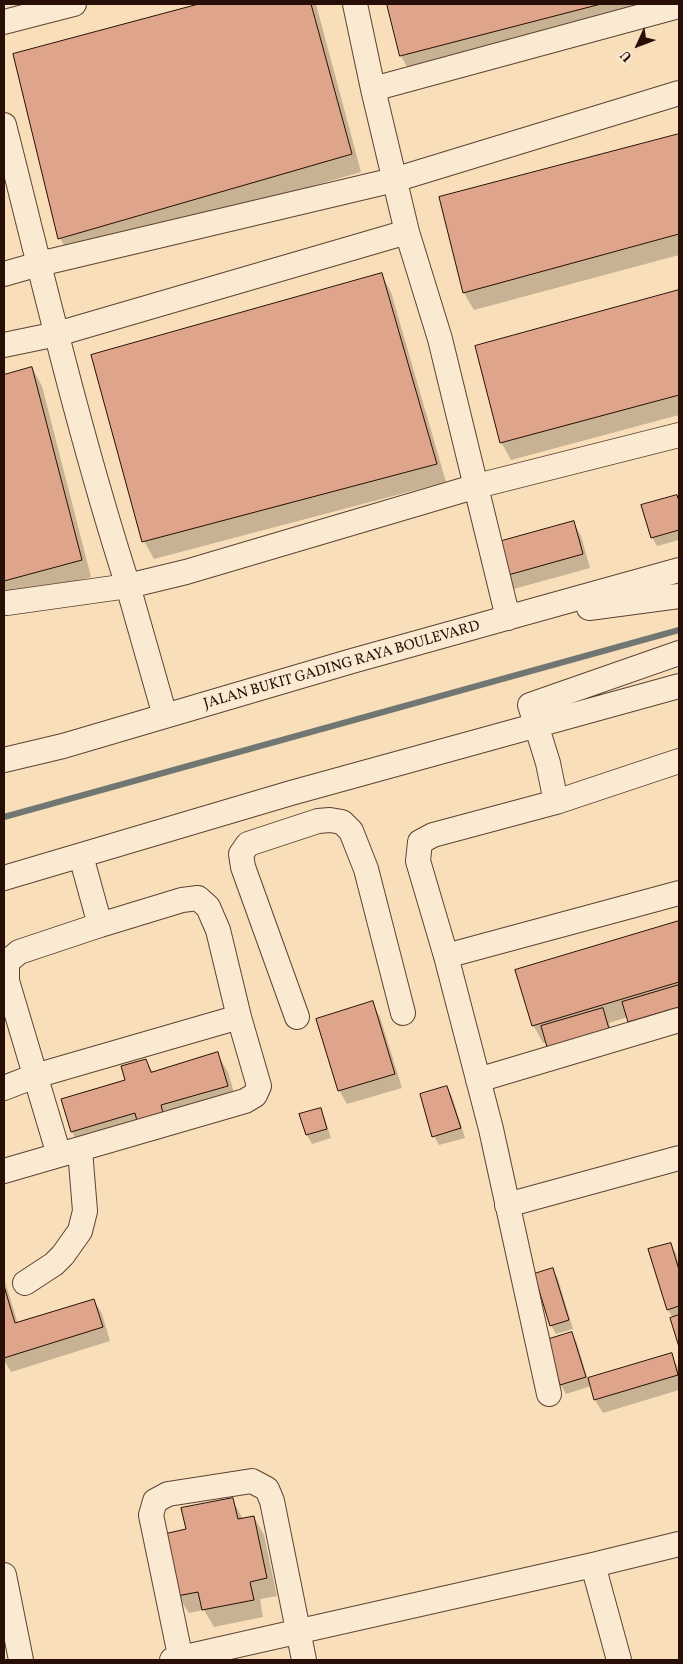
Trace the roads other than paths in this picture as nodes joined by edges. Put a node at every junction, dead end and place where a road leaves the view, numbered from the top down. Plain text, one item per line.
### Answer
1 (74, 4) edge
2 (355, 4) edge
3 (679, 6) edge
4 (4, 22) edge
5 (373, 89) junction
6 (679, 93) edge
7 (4, 125) edge
8 (394, 180) junction
9 (407, 232) junction
10 (39, 264) junction
11 (4, 274) edge
12 (57, 334) junction
13 (4, 345) edge
14 (679, 435) edge
15 (477, 486) junction
16 (679, 570) edge
17 (128, 586) junction
18 (679, 596) edge
19 (7, 603) dead end
20 (508, 618) junction
21 (679, 653) edge
22 (679, 686) edge
23 (165, 716) junction
24 (533, 716) junction
25 (4, 760) edge
26 (679, 761) edge
27 (291, 792) junction
28 (556, 802) junction
29 (297, 827) junction
30 (81, 856) junction
31 (4, 878) edge
32 (679, 893) edge
33 (100, 925) junction
34 (446, 956) junction
35 (403, 1013) dead end
36 (239, 1017) junction
37 (296, 1017) dead end
38 (679, 1020) edge
39 (35, 1076) junction
40 (478, 1080) junction
41 (4, 1088) edge
42 (70, 1152) junction
43 (679, 1158) edge
44 (4, 1172) edge
45 (507, 1205) junction
46 (25, 1283) dead end
47 (549, 1394) dead end
48 (679, 1544) edge
49 (593, 1565) junction
50 (4, 1575) edge
51 (298, 1631) junction
52 (21, 1660) edge
53 (178, 1660) edge
54 (304, 1660) edge
55 (619, 1660) edge

1 - 4 street
2 - 5 street
3 - 5 street
5 - 8 street
6 - 8 street
7 - 10 street
8 - 9 street
8 - 10 street
9 - 12 street
9 - 15 street
10 - 11 street
10 - 12 street
12 - 13 street
12 - 17 street
14 - 15 street
15 - 17 street
15 - 20 street
16 - 20 street, JALAN BUKIT GADING RAYA BOULEVARD
17 - 19 street
17 - 23 street
18 - 20 street
20 - 23 street, JALAN BUKIT GADING RAYA BOULEVARD
21 - 24 street
22 - 24 street
23 - 25 street, JALAN BUKIT GADING RAYA BOULEVARD
24 - 27 street
24 - 28 street
26 - 28 street
27 - 29 street
27 - 30 street
28 - 34 street
29 - 35 street
29 - 37 street
30 - 31 street
30 - 33 street
32 - 34 street
33 - 36 street
33 - 39 street
34 - 40 street
36 - 39 street
36 - 42 street
38 - 40 street
39 - 41 street
39 - 42 street
40 - 45 street
42 - 44 street
42 - 46 street
43 - 45 street
45 - 47 street
48 - 49 street
49 - 51 street
49 - 55 street
50 - 52 street
51 - 53 street
51 - 53 street
51 - 54 street

